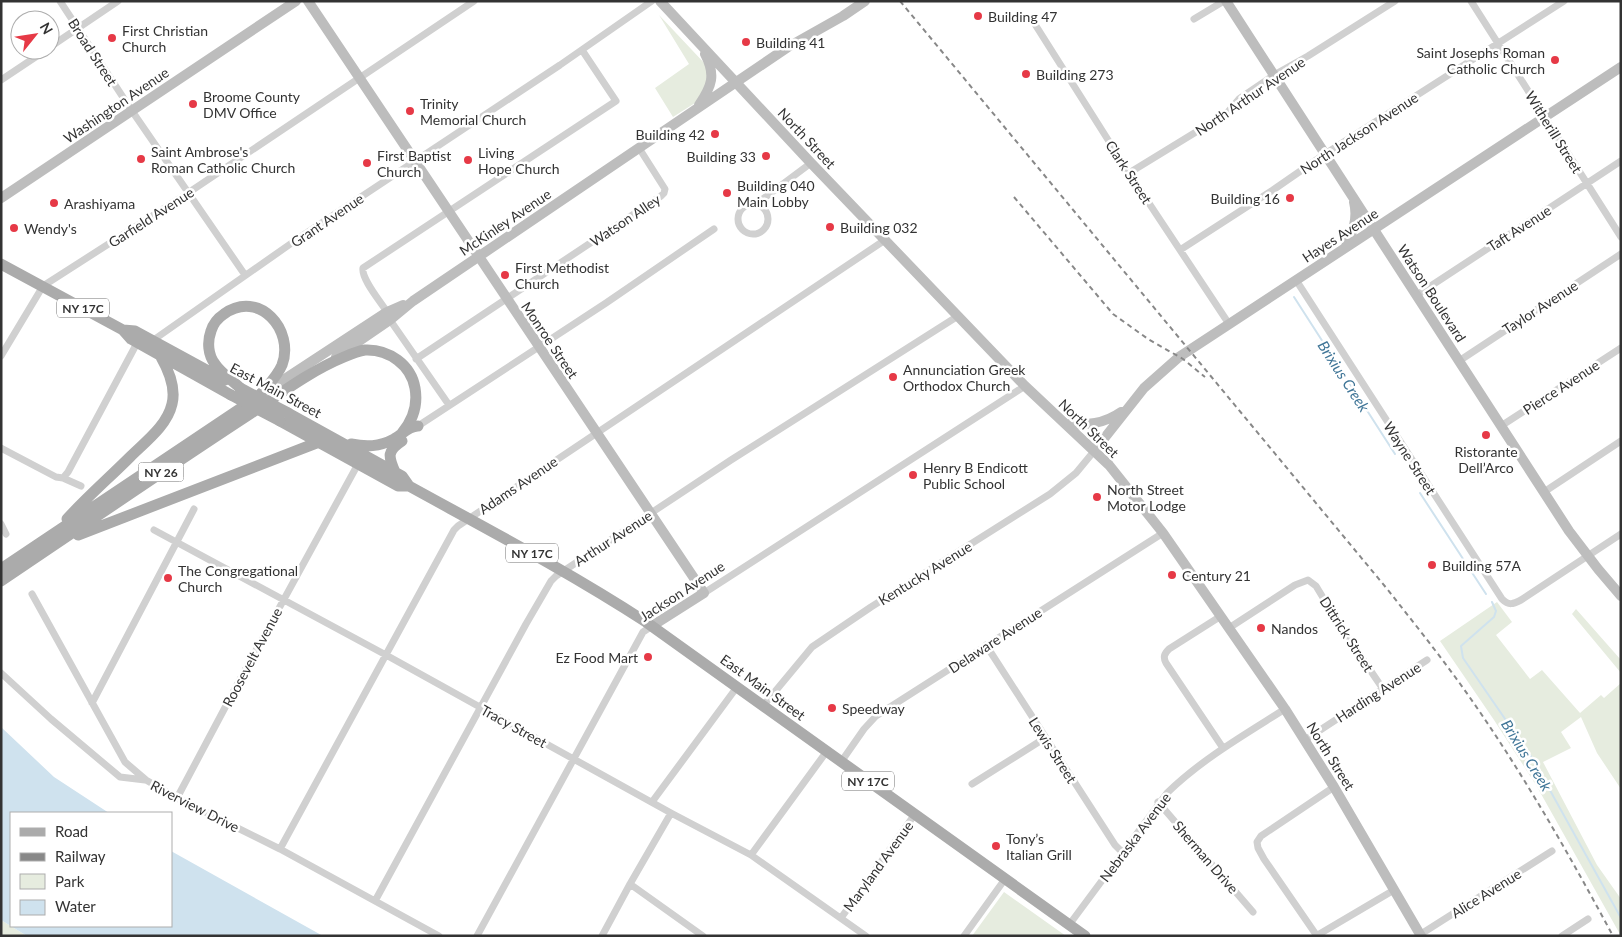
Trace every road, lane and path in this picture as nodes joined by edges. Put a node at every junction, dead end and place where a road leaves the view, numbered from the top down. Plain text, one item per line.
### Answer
1 (60, 1) edge
2 (118, 1) edge
3 (296, 1) edge
4 (308, 1) edge
5 (474, 1) edge
6 (652, 1) edge
7 (660, 1) edge
8 (865, 1) edge
9 (1225, 1) edge
10 (1395, 1) edge
11 (1471, 1) edge
12 (1564, 1) edge
13 (1031, 18) dead end
14 (1194, 19) dead end
15 (78, 28) junction
16 (60, 40) edge
17 (699, 42) junction
18 (1498, 44) junction
19 (582, 50) junction
20 (31, 60) edge
21 (1621, 67) edge
22 (1274, 75) junction
23 (358, 78) junction
24 (1, 80) edge
25 (736, 83) junction
26 (697, 109) junction
27 (132, 111) junction
28 (1544, 117) junction
29 (639, 148) junction
30 (1325, 154) junction
31 (1621, 161) edge
32 (415, 162) junction
33 (811, 163) junction
34 (1129, 173) junction
35 (1586, 183) junction
36 (188, 193) junction
37 (1353, 196) junction
38 (1, 198) edge
39 (756, 204) junction
40 (449, 210) junction
41 (1374, 228) junction
42 (714, 229) dead end
43 (1621, 237) edge
44 (885, 240) junction
45 (1346, 246) junction
46 (1180, 250) junction
47 (1621, 254) edge
48 (478, 256) junction
49 (1, 264) edge
50 (245, 275) junction
51 (1296, 280) junction
52 (43, 286) junction
53 (1417, 295) junction
54 (507, 299) junction
55 (389, 316) junction
56 (958, 316) junction
57 (1229, 324) junction
58 (123, 330) junction
59 (152, 341) junction
60 (138, 343) junction
61 (538, 346) junction
62 (1621, 348) edge
63 (1, 356) edge
64 (160, 356) junction
65 (416, 359) junction
66 (1460, 361) junction
67 (322, 366) junction
68 (1026, 386) junction
69 (236, 391) junction
70 (259, 396) junction
71 (449, 405) junction
72 (1128, 408) junction
73 (284, 417) junction
74 (1067, 424) junction
75 (418, 426) junction
76 (1501, 426) junction
77 (596, 432) junction
78 (402, 433) junction
79 (1621, 440) edge
80 (319, 442) junction
81 (341, 442) junction
82 (1, 448) edge
83 (1095, 450) junction
84 (358, 464) junction
85 (395, 472) junction
86 (62, 478) junction
87 (81, 486) dead end
88 (409, 486) junction
89 (1544, 492) junction
90 (194, 509) dead end
91 (650, 514) junction
92 (468, 518) junction
93 (1, 524) edge
94 (154, 530) dead end
95 (1162, 533) junction
96 (6, 534) dead end
97 (1621, 534) edge
98 (51, 536) junction
99 (177, 542) junction
100 (45, 551) junction
101 (1588, 556) junction
102 (1, 569) edge
103 (563, 570) junction
104 (1, 581) edge
105 (704, 593) junction
106 (32, 594) dead end
107 (1621, 596) edge
108 (283, 599) junction
109 (1221, 616) junction
110 (652, 626) junction
111 (1229, 628) junction
112 (986, 645) junction
113 (386, 655) junction
114 (1427, 660) dead end
115 (1, 673) edge
116 (737, 688) junction
117 (1383, 689) junction
118 (92, 703) junction
119 (763, 706) junction
120 (481, 708) junction
121 (1285, 709) junction
122 (1045, 738) junction
123 (1305, 740) junction
124 (1223, 748) junction
125 (827, 752) junction
126 (574, 759) junction
127 (841, 762) junction
128 (146, 780) junction
129 (972, 784) dead end
130 (1334, 787) junction
131 (177, 798) junction
132 (652, 802) junction
133 (1158, 802) junction
134 (671, 813) junction
135 (915, 814) junction
136 (280, 849) junction
137 (1552, 851) dead end
138 (1123, 853) junction
139 (751, 854) junction
140 (1005, 879) junction
141 (630, 884) junction
142 (1394, 890) junction
143 (376, 900) junction
144 (1253, 912) dead end
145 (840, 918) junction
146 (1588, 919) dead end
147 (1069, 924) junction
148 (1316, 935) edge
149 (1421, 935) edge
150 (439, 936) edge
151 (477, 936) edge
152 (602, 936) edge
153 (703, 936) edge
154 (866, 936) edge
155 (964, 936) edge
156 (1085, 936) edge
157 (1562, 936) edge

1 - 15 street, Broad Street
2 - 15 street
3 - 27 street, Washington Avenue
4 - 23 street, Monroe Street
5 - 23 street, Garfield Avenue
6 - 19 street, Grant Avenue
7 - 17 street, North Street
8 - 25 street, McKinley Avenue
9 - 14 street
9 - 22 street, Watson Boulevard
10 - 22 street, North Arthur Avenue
11 - 18 street, Witherill Street
12 - 18 street, North Jackson Avenue
13 - 34 street, Clark Street
15 - 16 street
15 - 27 street, Broad Street
17 - 25 street, North Street
17 - 26 street
18 - 28 street, Witherill Street
18 - 30 street, North Jackson Avenue
19 - 32 street, Grant Avenue
19 - 40 street
20 - 24 street
21 - 28 street, Hayes Avenue
22 - 30 street, Watson Boulevard
22 - 34 street, North Arthur Avenue
23 - 32 street, Monroe Street
23 - 36 street, Garfield Avenue
25 - 26 street, McKinley Avenue
25 - 33 street, North Street
26 - 29 street, McKinley Avenue
27 - 36 street, Broad Street
27 - 38 street, Washington Avenue
28 - 35 street, Witherill Street
28 - 41 street, Hayes Avenue
29 - 48 street, McKinley Avenue
29 - 54 street, Watson Alley
30 - 37 street, Watson Boulevard
30 - 46 street, North Jackson Avenue
31 - 35 street, Taft Avenue
32 - 40 street, Monroe Street
32 - 50 street, Grant Avenue
33 - 39 street
33 - 44 street, North Street
34 - 46 street, Clark Street
35 - 43 street, Witherill Street
35 - 53 street, Taft Avenue
36 - 50 street, Broad Street
36 - 52 street, Garfield Avenue
37 - 41 street, Watson Boulevard
37 - 45 street
39 - 39 street
40 - 48 street, Monroe Street
40 - 55 street
41 - 45 street, Hayes Avenue
41 - 53 street, Watson Boulevard
42 - 61 street
44 - 56 street, North Street
44 - 77 street, Adams Avenue
45 - 51 street, Hayes Avenue
46 - 57 street, Clark Street
47 - 66 street, Taylor Avenue
48 - 54 street, Monroe Street
48 - 55 street, McKinley Avenue
49 - 52 main road, East Main Street / NY 17C
50 - 59 street, Grant Avenue
51 - 57 street, Hayes Avenue
51 - 101 street, Wayne Street
52 - 58 main road, East Main Street / NY 17C
52 - 63 street, Garfield Avenue
53 - 66 street, Watson Boulevard
54 - 61 street, Monroe Street
54 - 65 street, Watson Alley
55 - 65 street
55 - 67 street, McKinley Avenue
55 - 70 street, McKinley Avenue
56 - 68 street, North Street
56 - 91 street, Arthur Avenue
57 - 72 street, Hayes Avenue
58 - 59 main road, East Main Street / NY 17C
58 - 60 main road, East Main Street / NY 17C
59 - 69 main road, East Main Street / NY 17C
60 - 64 main road, East Main Street / NY 17C
60 - 86 street
61 - 71 street
61 - 77 street, Monroe Street
62 - 76 street, Pierce Avenue
64 - 69 main road, East Main Street / NY 17C
64 - 98 main road, NY 26
65 - 71 street
66 - 76 street, Watson Boulevard
67 - 78 main road, NY 26
67 - 100 main road, NY 26
68 - 74 street, North Street
68 - 105 street, Jackson Avenue
69 - 70 main road
69 - 73 main road, East Main Street / NY 17C, bridge
70 - 98 main road
71 - 75 street
72 - 74 street
72 - 83 street, Hayes Avenue
73 - 80 main road, East Main Street / NY 17C
73 - 81 main road, East Main Street / NY 17C
74 - 83 street, North Street
75 - 78 main road
75 - 85 main road
76 - 89 street, Watson Boulevard
77 - 91 street, Monroe Street
77 - 92 street, Adams Avenue
78 - 81 main road
79 - 89 street
80 - 84 main road, East Main Street / NY 17C
80 - 100 main road
81 - 85 main road, East Main Street / NY 17C
82 - 86 street
83 - 95 street, North Street
83 - 119 street, Kentucky Avenue
84 - 88 main road, East Main Street / NY 17C
84 - 108 street, Roosevelt Avenue
85 - 88 main road, East Main Street / NY 17C
86 - 87 street
88 - 92 main road, East Main Street / NY 17C
89 - 101 street, Watson Boulevard
90 - 99 street
91 - 103 street, Arthur Avenue
91 - 105 street, Monroe Street
92 - 103 main road, East Main Street / NY 17C
92 - 113 street, Adams Avenue
93 - 96 street
94 - 99 street, Tracy Street
95 - 109 street, North Street
95 - 112 street, Delaware Avenue
97 - 101 street
98 - 102 main road, NY 26
99 - 108 street, Tracy Street
99 - 118 street
100 - 104 main road, NY 26
101 - 107 street, Watson Boulevard
103 - 110 main road, East Main Street / NY 17C
103 - 120 street, Arthur Avenue
105 - 110 street, Jackson Avenue
106 - 118 street, Riverview Drive
108 - 113 street, Tracy Street
108 - 131 street, Roosevelt Avenue
109 - 111 street, North Street
109 - 124 street
110 - 116 main road, East Main Street / NY 17C
110 - 126 street, Jackson Avenue
111 - 117 street, Dittrick Street
111 - 121 street, North Street
112 - 122 street, Lewis Street
112 - 127 street, Delaware Avenue
113 - 120 street, Tracy Street
113 - 136 street, Adams Avenue
114 - 117 street, Harding Avenue
115 - 128 street
116 - 119 main road, East Main Street / NY 17C
116 - 132 street
117 - 123 street, Harding Avenue
118 - 128 street, Riverview Drive
119 - 125 main road, East Main Street / NY 17C
120 - 126 street, Tracy Street
120 - 143 street, Arthur Avenue
121 - 123 street, North Street
121 - 124 street, Nebraska Avenue
122 - 129 street
122 - 138 street, Lewis Street
123 - 130 street, North Street
124 - 133 street, Nebraska Avenue
125 - 127 main road, East Main Street / NY 17C
125 - 139 street
126 - 132 street, Tracy Street
126 - 151 street, Jackson Avenue
127 - 135 main road, East Main Street / NY 17C
128 - 131 street, Riverview Drive
130 - 142 street, North Street
130 - 148 street
131 - 136 street, Riverview Drive
132 - 134 street, Tracy Street
133 - 138 street, Nebraska Avenue
133 - 144 street, Sherman Drive
134 - 139 street, Tracy Street
134 - 141 street
135 - 140 main road, East Main Street / NY 17C
135 - 145 street, Maryland Avenue
136 - 143 street, Riverview Drive
137 - 149 street, Alice Avenue
138 - 147 street, Nebraska Avenue
139 - 145 street, Tracy Street
140 - 147 main road, East Main Street / NY 17C
140 - 155 street
141 - 152 street
141 - 153 street
142 - 148 street
142 - 149 street, North Street
143 - 150 street, Riverview Drive
145 - 154 street, Tracy Street
146 - 157 street
147 - 156 main road, East Main Street / NY 17C

